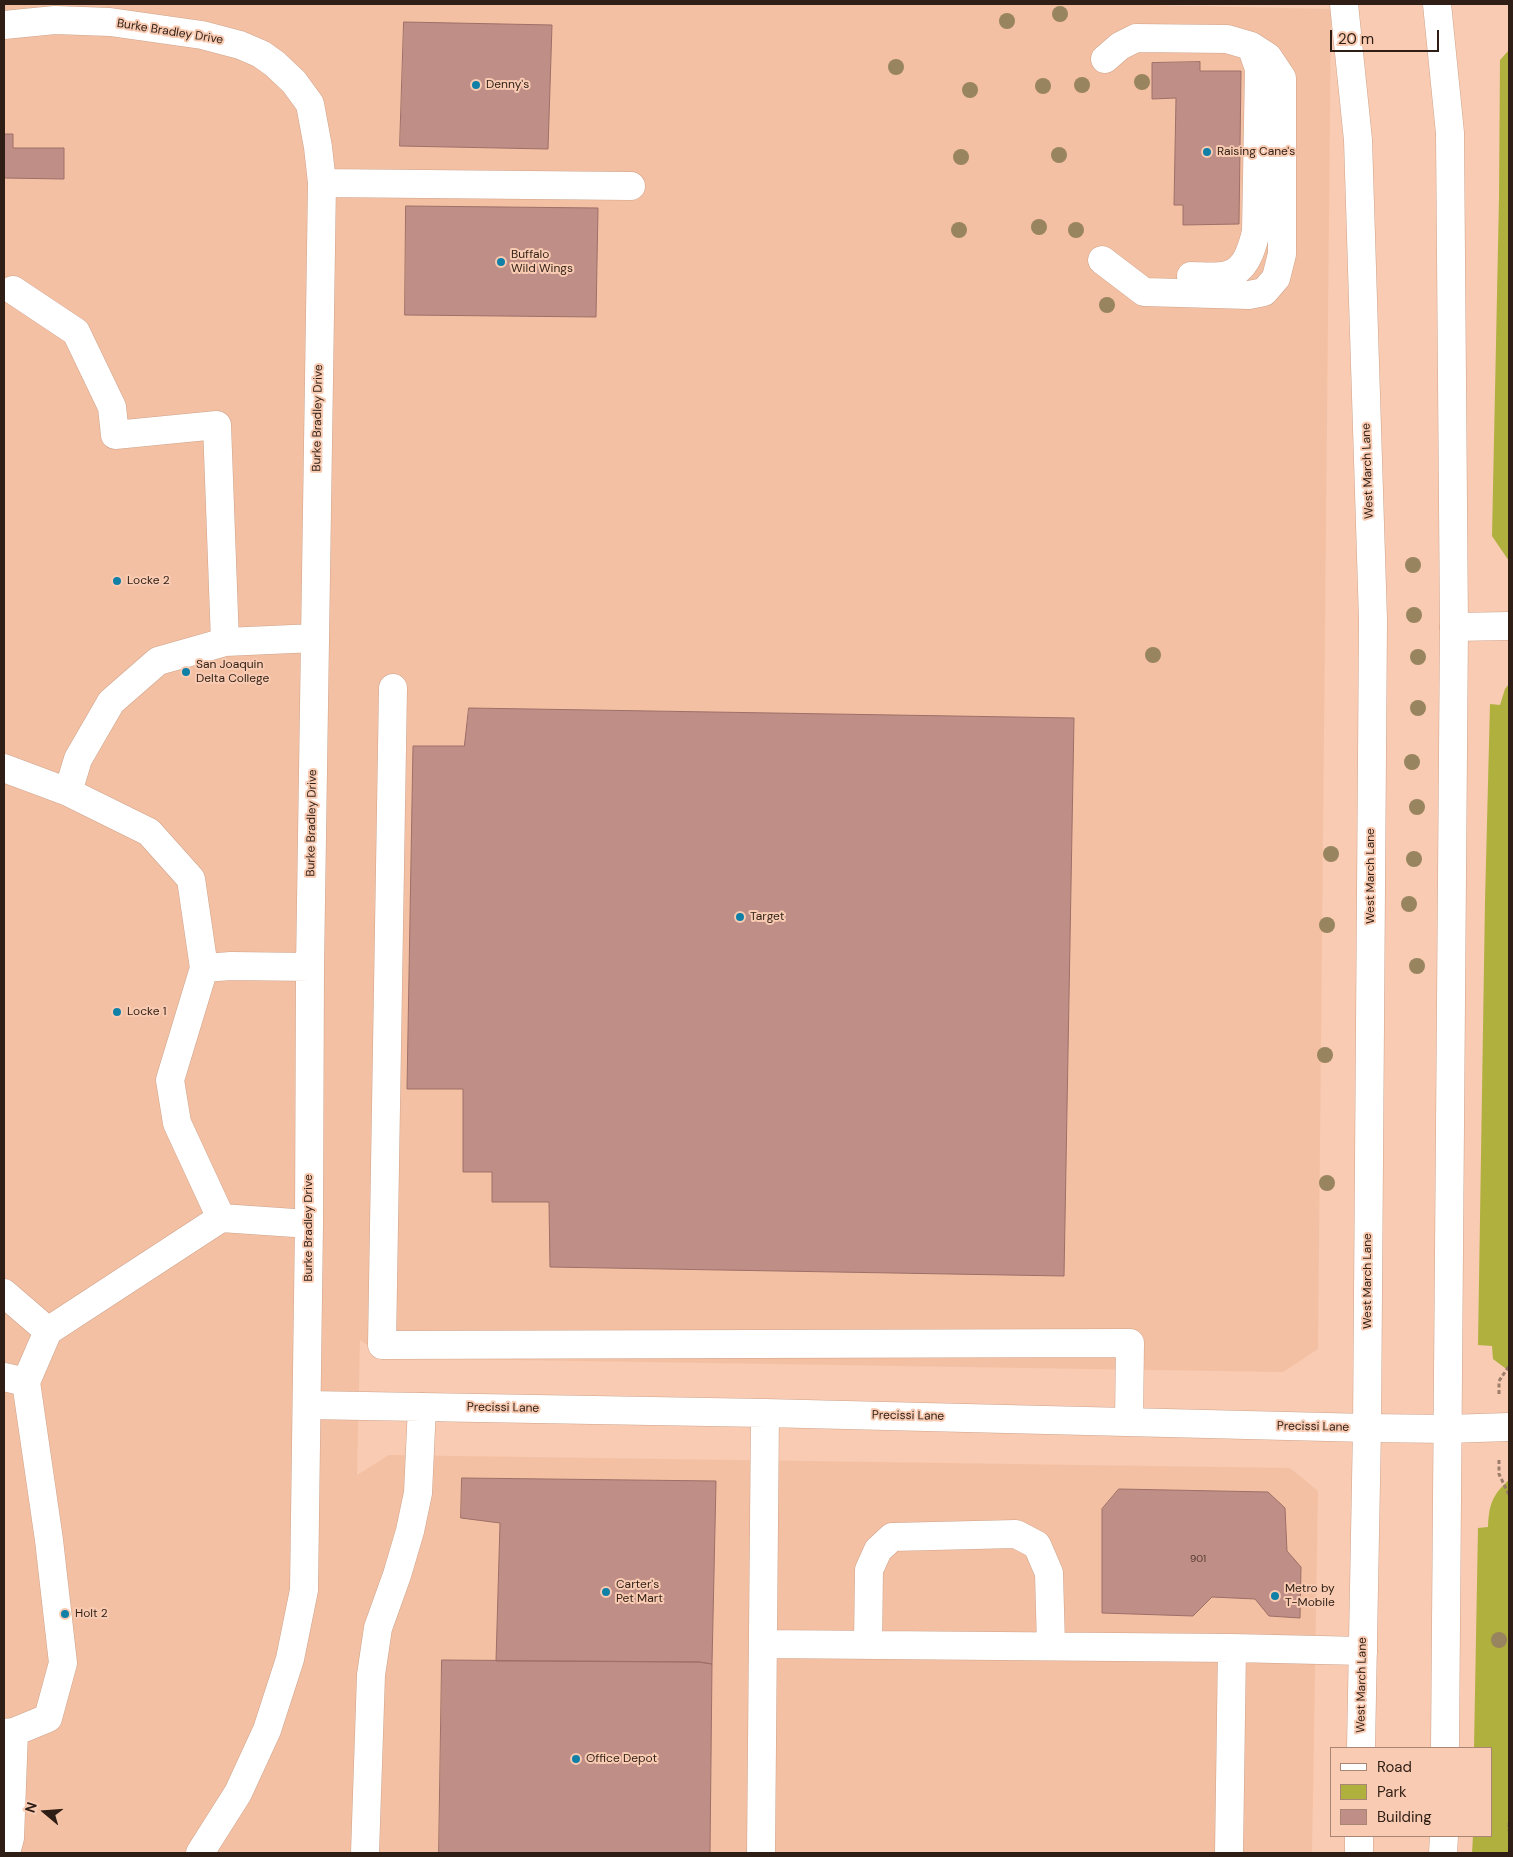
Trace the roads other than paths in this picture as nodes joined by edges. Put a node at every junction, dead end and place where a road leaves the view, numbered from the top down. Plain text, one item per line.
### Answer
1 (1344, 4) edge
2 (1437, 4) edge
3 (4, 26) edge
4 (1251, 46) junction
5 (1105, 59) dead end
6 (322, 183) junction
7 (631, 186) dead end
8 (13, 290) dead end
9 (1454, 626) junction
10 (1509, 626) edge
11 (315, 638) junction
12 (225, 642) junction
13 (393, 688) dead end
14 (4, 768) edge
15 (68, 792) junction
16 (310, 967) junction
17 (204, 968) junction
18 (221, 1218) junction
19 (309, 1224) junction
20 (4, 1293) edge
21 (48, 1331) junction
22 (15, 1379) edge
23 (307, 1405) junction
24 (422, 1407) junction
25 (765, 1413) junction
26 (1129, 1422) junction
27 (1509, 1427) edge
28 (1367, 1428) junction
29 (1448, 1429) junction
30 (763, 1644) junction
31 (868, 1645) junction
32 (1051, 1646) junction
33 (1232, 1648) junction
34 (1362, 1651) junction
35 (9, 1732) edge
36 (1361, 1747) edge
37 (1445, 1747) edge
38 (1359, 1837) edge
39 (1444, 1837) edge
40 (6, 1853) edge
41 (200, 1853) edge
42 (366, 1853) edge
43 (761, 1853) edge
44 (1229, 1853) edge
45 (1359, 1853) edge
46 (1443, 1853) edge

1 - 28 main road, West March Lane
2 - 9 main road
3 - 6 main road, Burke Bradley Drive
4 - 4 main road
4 - 5 main road
6 - 7 main road
6 - 11 main road, Burke Bradley Drive
8 - 12 main road
9 - 10 main road
9 - 29 main road
11 - 12 main road
11 - 16 main road, Burke Bradley Drive
12 - 15 main road
13 - 26 main road
14 - 15 main road
15 - 17 main road
16 - 17 main road
16 - 19 main road, Burke Bradley Drive
17 - 18 main road
18 - 19 main road
18 - 21 main road
19 - 23 main road, Burke Bradley Drive
20 - 21 main road
21 - 22 main road
22 - 35 main road
23 - 24 main road, Precissi Lane
23 - 41 main road, Burke Bradley Drive
24 - 25 main road, Precissi Lane
24 - 42 main road
25 - 26 main road, Precissi Lane
25 - 30 main road
26 - 28 main road, Precissi Lane
27 - 29 main road, Precissi Lane
28 - 29 main road, Precissi Lane
28 - 34 main road, West March Lane
29 - 37 main road
30 - 31 main road
30 - 43 main road
31 - 32 main road
31 - 32 main road
32 - 33 main road
33 - 34 main road
33 - 44 main road
34 - 36 main road, West March Lane
35 - 40 main road
38 - 45 main road
39 - 46 main road

